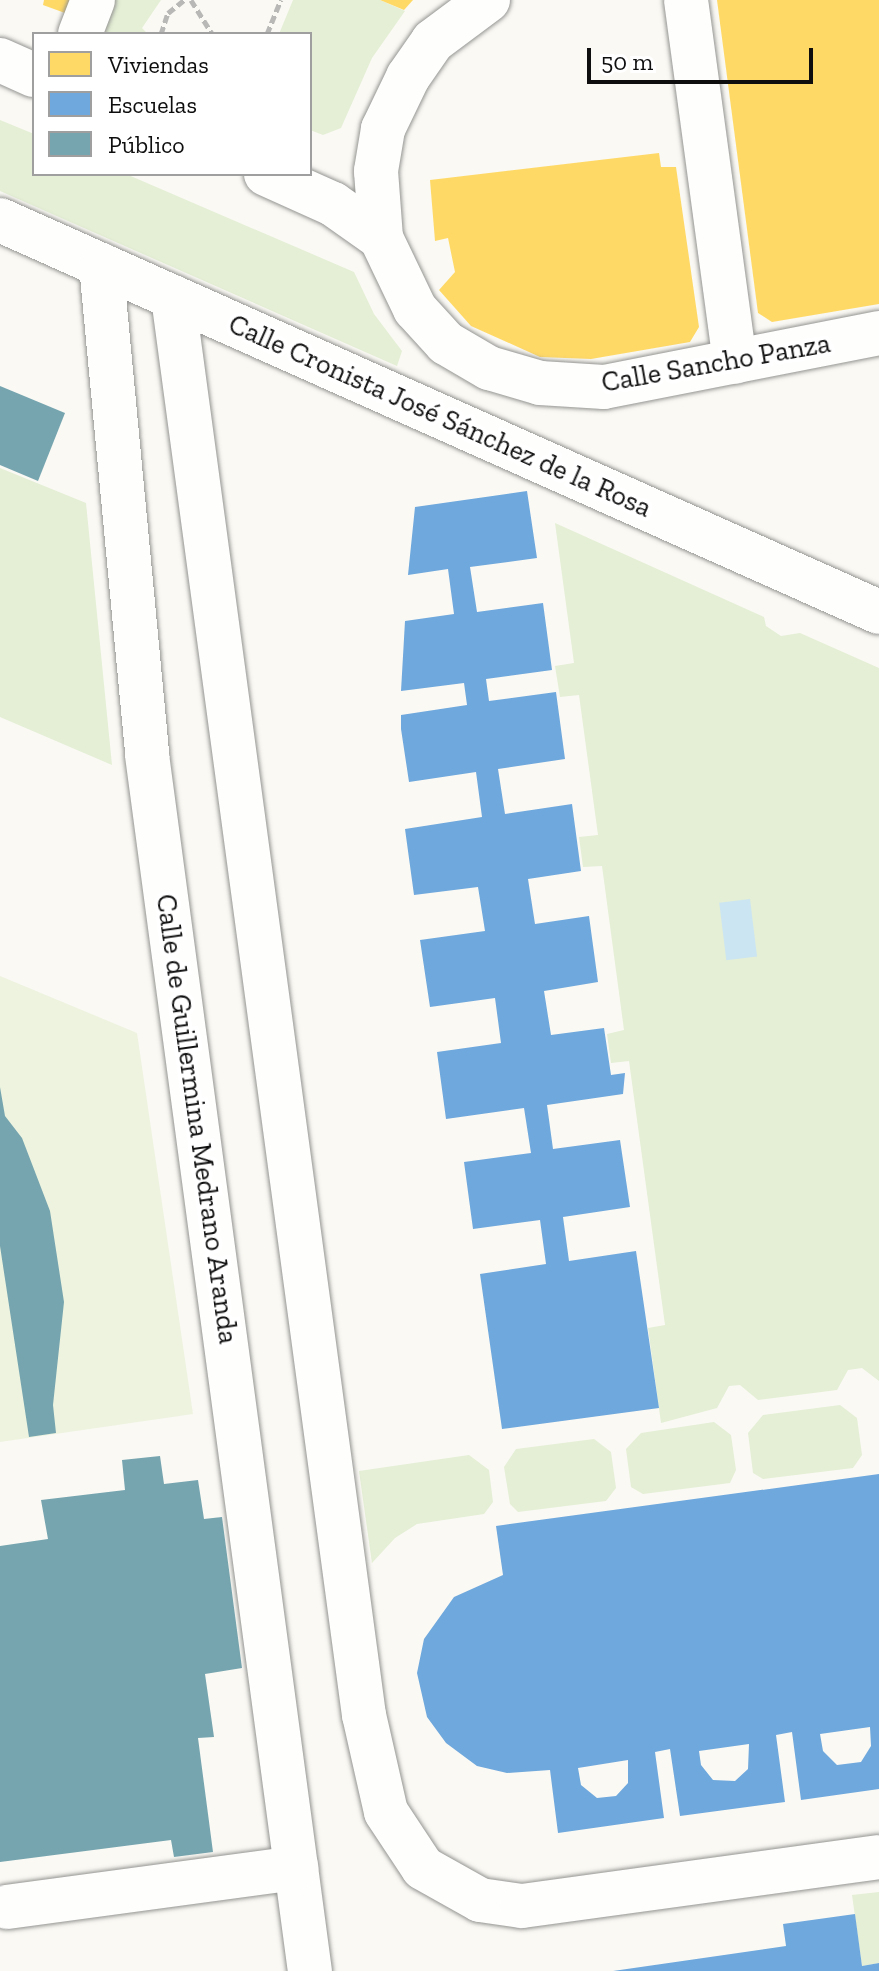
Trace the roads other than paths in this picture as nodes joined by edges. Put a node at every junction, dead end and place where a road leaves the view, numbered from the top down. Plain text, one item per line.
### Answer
1 (93, 0) edge
2 (488, 0) edge
3 (686, 0) edge
4 (81, 32) edge
5 (0, 60) edge
6 (32, 74) edge
7 (379, 154) junction
8 (271, 176) edge
9 (288, 176) edge
10 (0, 220) edge
11 (381, 238) junction
12 (101, 265) junction
13 (173, 297) junction
14 (879, 333) edge
15 (735, 362) junction
16 (879, 612) edge
17 (879, 1857) edge
18 (296, 1868) junction
19 (7, 1907) dead end
20 (310, 1971) edge

1 - 4 street
2 - 7 street
3 - 15 street
5 - 6 street
7 - 9 street
7 - 11 street
8 - 11 street
10 - 12 street, Calle Cronista José Sánchez de la Rosa
11 - 15 street, Calle Sancho Panza
12 - 13 street, Calle Cronista José Sánchez de la Rosa
12 - 18 street, Calle de Guillermina Medrano Aranda
13 - 16 street, Calle Cronista José Sánchez de la Rosa
13 - 17 street
14 - 15 street, Calle Sancho Panza
18 - 19 street
18 - 20 street, Calle de Guillermina Medrano Aranda

